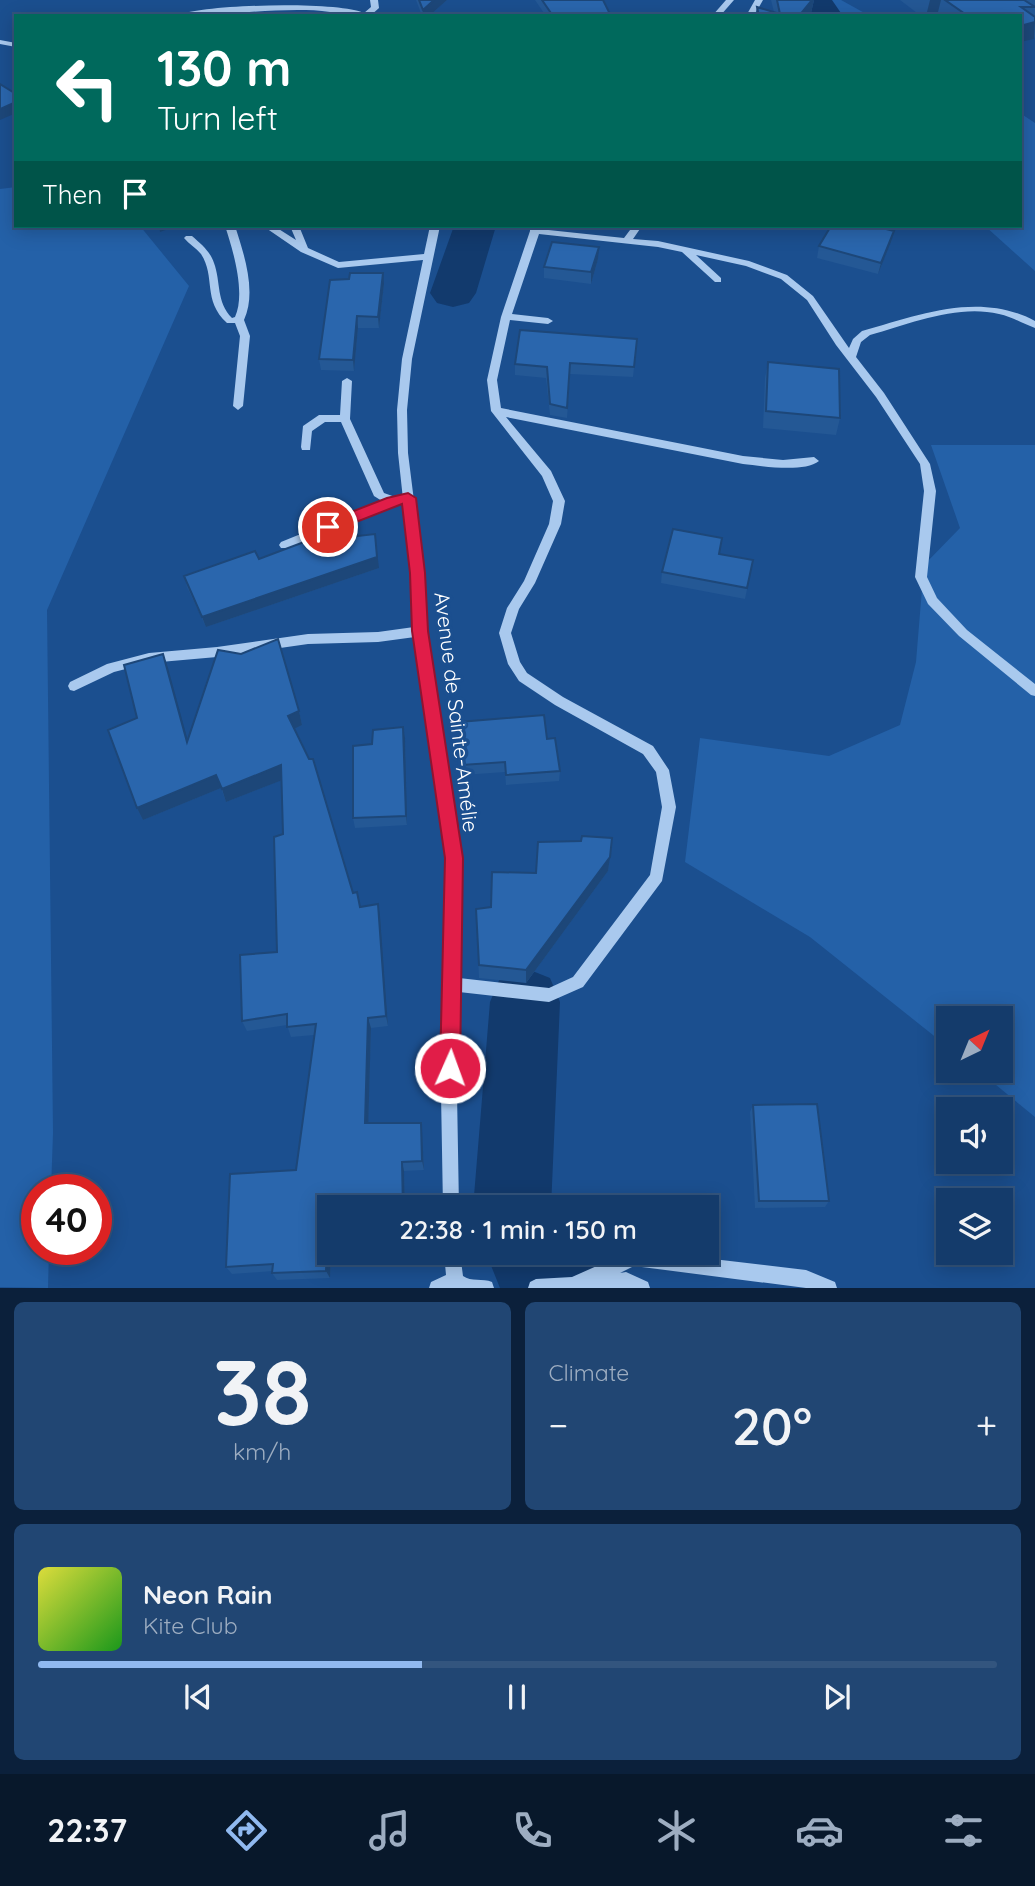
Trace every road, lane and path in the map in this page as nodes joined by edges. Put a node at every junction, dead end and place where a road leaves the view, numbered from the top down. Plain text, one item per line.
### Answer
1 (730, 0) edge
2 (265, 4) junction
3 (190, 14) edge
4 (262, 14) edge
5 (363, 14) edge
6 (718, 14) edge
7 (230, 228) edge
8 (271, 228) edge
9 (296, 228) edge
10 (434, 228) edge
11 (535, 228) edge
12 (599, 228) dead end
13 (636, 228) edge
14 (588, 236) junction
15 (189, 238) dead end
16 (626, 241) junction
17 (304, 250) junction
18 (685, 250) junction
19 (426, 257) junction
20 (718, 280) dead end
21 (506, 317) junction
22 (239, 320) junction
23 (548, 321) dead end
24 (1035, 325) edge
25 (851, 358) junction
26 (347, 381) dead end
27 (238, 406) dead end
28 (496, 411) junction
29 (345, 419) junction
30 (306, 447) dead end
31 (814, 461) dead end
32 (408, 498) junction
33 (392, 501) junction
34 (285, 545) dead end
35 (420, 631) junction
36 (74, 686) dead end
37 (1035, 691) edge
38 (452, 984) junction
39 (451, 1195) edge
40 (453, 1265) edge
41 (455, 1280) junction
42 (573, 1284) junction
43 (437, 1287) edge
44 (486, 1287) edge
45 (536, 1287) edge
46 (642, 1287) edge
47 (829, 1287) edge

1 - 6 street
2 - 3 street
2 - 4 street
2 - 5 street
7 - 22 street
8 - 17 street
9 - 17 street
10 - 19 street, Avenue de Sainte-Amélie
11 - 14 street
11 - 21 street
12 - 14 street
13 - 16 street
14 - 16 street
15 - 22 street
16 - 18 street
17 - 19 street
18 - 20 street
18 - 25 street
19 - 32 street, Avenue de Sainte-Amélie
21 - 23 street
21 - 28 street
22 - 27 street
24 - 25 street
25 - 37 street
26 - 29 street
28 - 31 street
28 - 38 street
29 - 30 street
29 - 33 street
32 - 33 street
32 - 35 street, Avenue de Sainte-Amélie
33 - 34 street
35 - 36 street
35 - 38 street, Avenue de Sainte-Amélie
38 - 39 street, Avenue de Sainte-Amélie
40 - 41 street
41 - 43 street
41 - 44 street
42 - 45 street
42 - 46 street
42 - 47 street

